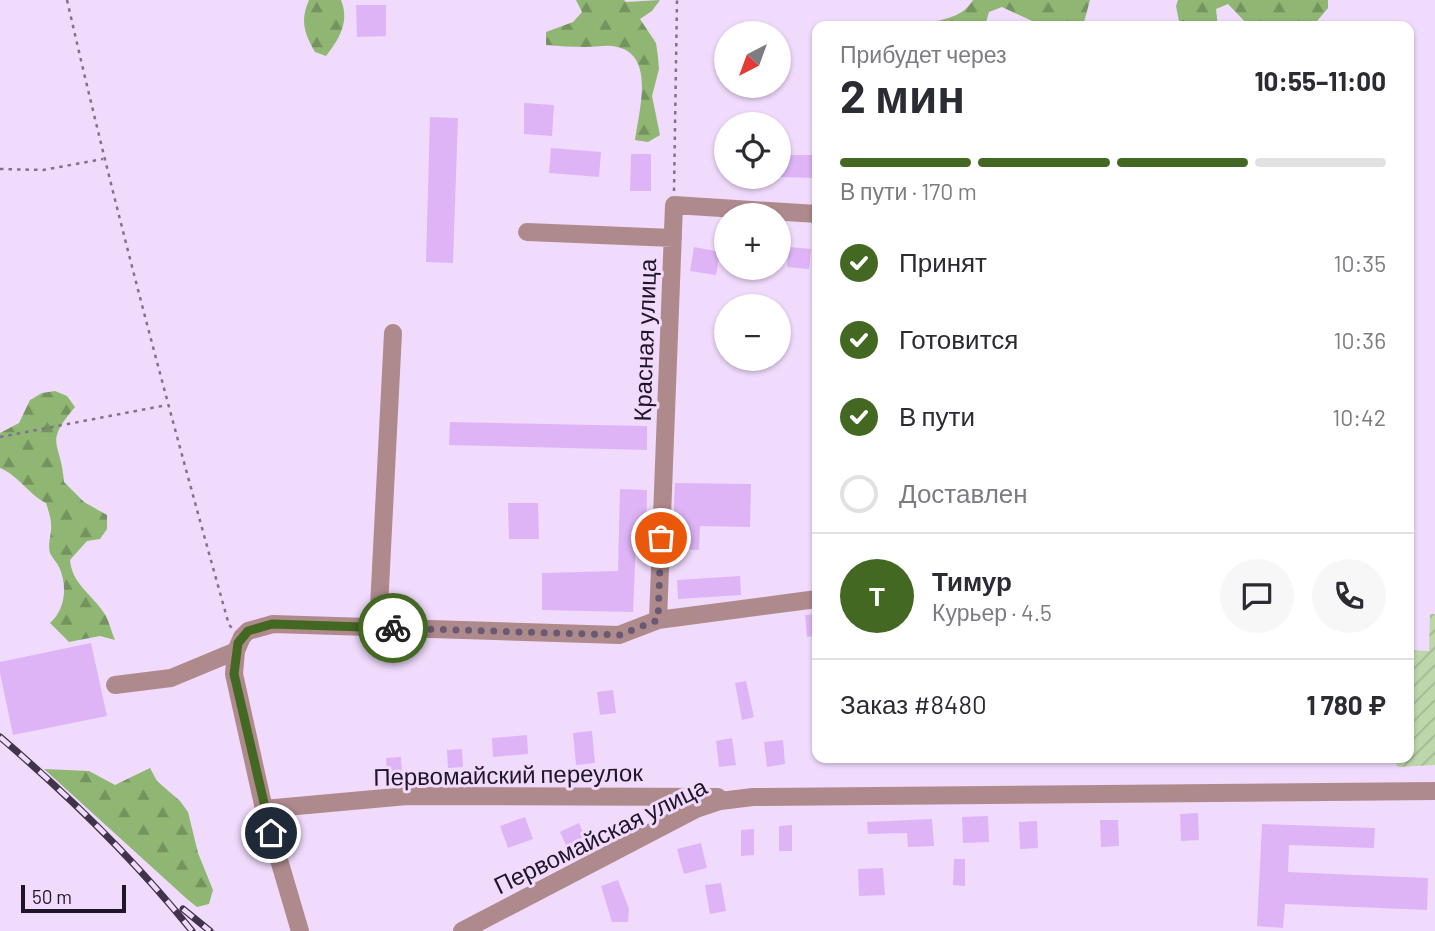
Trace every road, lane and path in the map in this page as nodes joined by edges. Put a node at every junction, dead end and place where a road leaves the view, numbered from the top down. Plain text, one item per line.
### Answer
1 (67, 0) edge
2 (677, 0) edge
3 (103, 159) junction
4 (0, 169) edge
5 (674, 205) junction
6 (812, 214) edge
7 (527, 232) dead end
8 (673, 238) junction
9 (393, 333) dead end
10 (167, 405) junction
11 (0, 437) edge
12 (812, 600) edge
13 (658, 620) junction
14 (378, 627) junction
15 (239, 644) junction
16 (116, 685) dead end
17 (1435, 791) edge
18 (753, 797) junction
19 (264, 809) junction
20 (300, 931) edge
21 (462, 931) edge

1 - 3 path
2 - 5 path
3 - 4 path
3 - 10 path
5 - 6 street
5 - 8 street, Красная улица
7 - 8 street
8 - 13 street, Красная улица
9 - 14 street
10 - 11 path
10 - 15 path
12 - 13 street
13 - 14 street
14 - 15 street
15 - 16 street
15 - 19 street
17 - 18 street, Первомайская улица
18 - 19 street, Первомайский переулок
18 - 21 street, Первомайская улица
19 - 20 street

